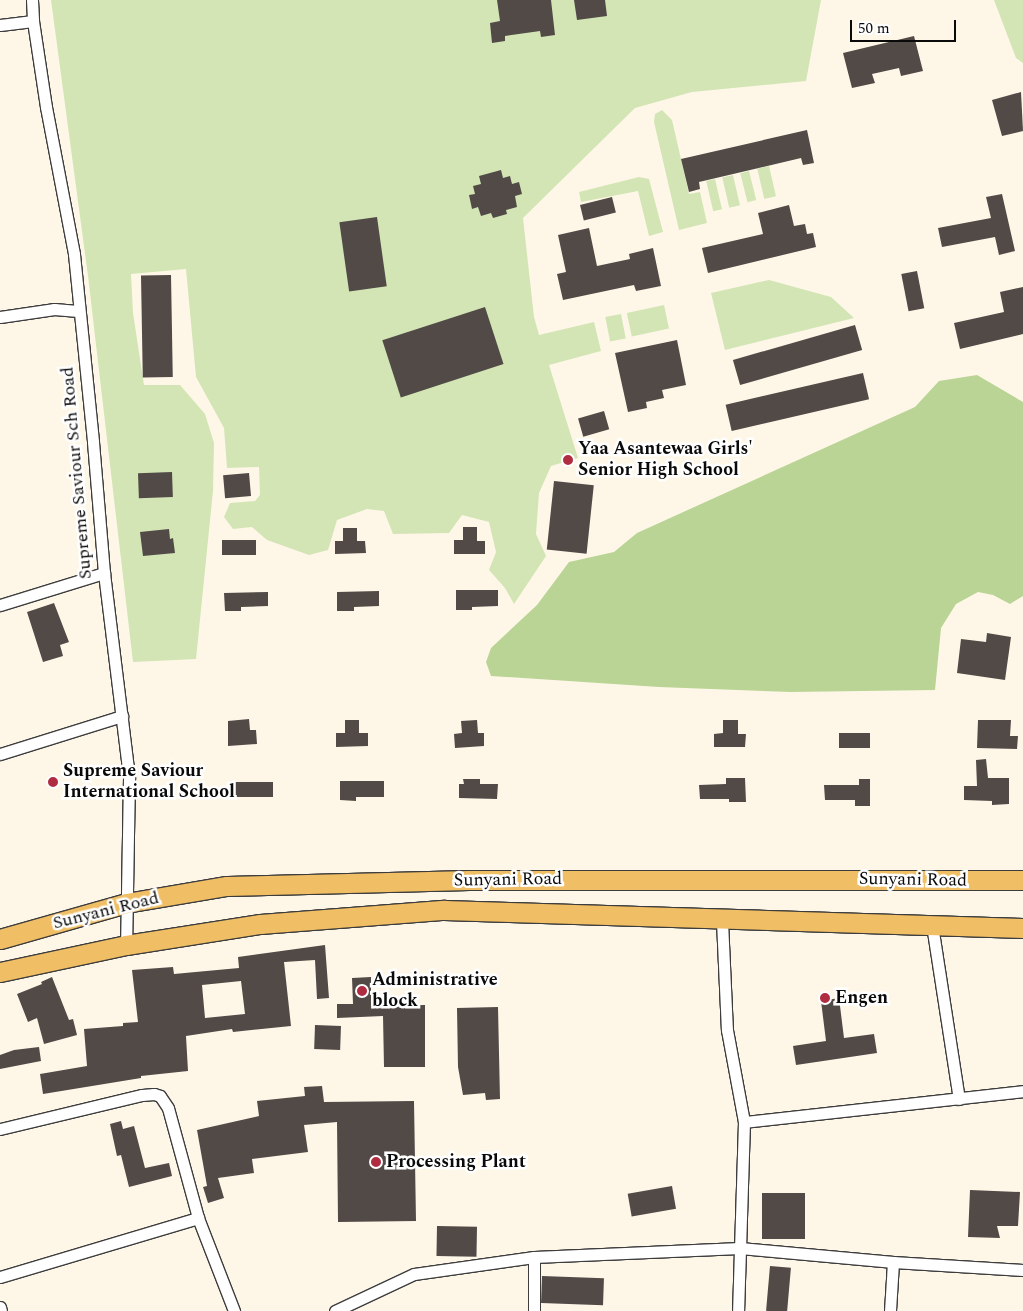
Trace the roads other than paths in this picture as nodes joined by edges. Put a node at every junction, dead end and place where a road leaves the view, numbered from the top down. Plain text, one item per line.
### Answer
1 (32, 0) edge
2 (33, 21) junction
3 (0, 24) edge
4 (78, 311) junction
5 (0, 317) edge
6 (104, 573) junction
7 (0, 605) edge
8 (122, 716) junction
9 (0, 754) edge
10 (1023, 880) edge
11 (126, 903) junction
12 (722, 920) junction
13 (932, 925) junction
14 (1023, 928) edge
15 (0, 939) edge
16 (126, 945) junction
17 (0, 972) edge
18 (1023, 1091) edge
19 (959, 1100) junction
20 (744, 1122) junction
21 (0, 1129) edge
22 (198, 1218) junction
23 (740, 1248) junction
24 (534, 1257) junction
25 (893, 1262) junction
26 (1023, 1270) edge
27 (0, 1276) edge
28 (0, 1307) edge
29 (1, 1311) edge
30 (234, 1311) edge
31 (335, 1311) edge
32 (534, 1311) edge
33 (738, 1311) edge
34 (890, 1311) edge

1 - 2 street, Supreme Saviour Sch Road
2 - 3 street
2 - 4 street, Supreme Saviour Sch Road
4 - 5 street
4 - 6 street, Supreme Saviour Sch Road
6 - 7 street
6 - 8 street, Supreme Saviour Sch Road
8 - 9 street
8 - 11 street, Supreme Saviour Sch Road
10 - 11 main road, Sunyani Road
11 - 15 main road, Sunyani Road
11 - 16 street, Supreme Saviour Sch Road
12 - 13 main road, Sunyani Road
12 - 16 main road, Sunyani Road
12 - 20 street
13 - 14 main road, Sunyani Road
13 - 19 street
16 - 17 main road, Sunyani Road
18 - 19 street
19 - 20 street
20 - 23 street
21 - 22 street
22 - 27 street
22 - 30 street
23 - 24 street
23 - 25 street
23 - 33 street
24 - 31 street
24 - 32 street
25 - 26 street
25 - 34 street
28 - 29 street

